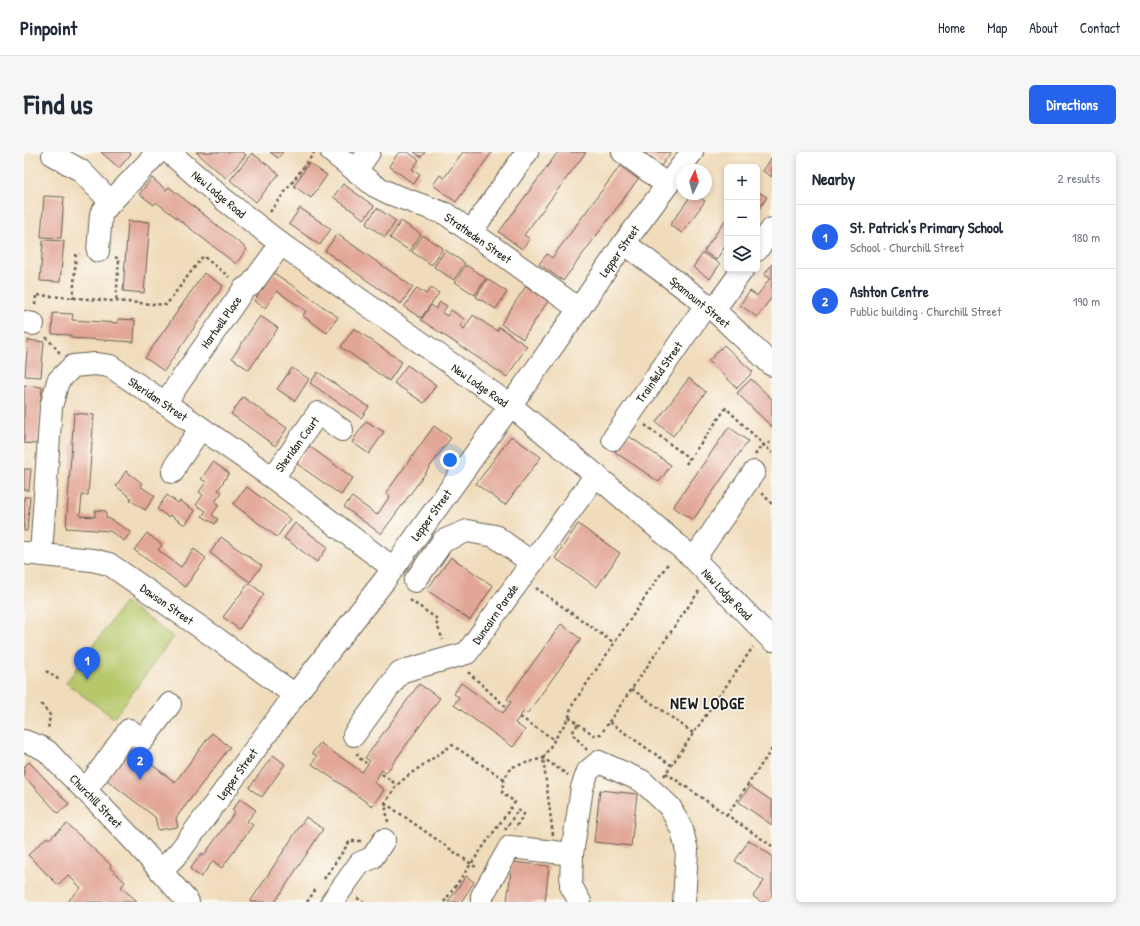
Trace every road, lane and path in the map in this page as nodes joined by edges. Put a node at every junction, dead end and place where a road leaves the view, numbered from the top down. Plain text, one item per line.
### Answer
1 (158, 152) edge
2 (169, 152) edge
3 (315, 152) edge
4 (332, 152) edge
5 (369, 152) edge
6 (528, 152) edge
7 (623, 152) edge
8 (692, 152) edge
9 (53, 155) dead end
10 (356, 171) junction
11 (667, 185) junction
12 (111, 202) junction
13 (259, 227) junction
14 (772, 229) edge
15 (471, 232) junction
16 (624, 243) junction
17 (281, 244) junction
18 (760, 246) edge
19 (98, 251) dead end
20 (740, 272) edge
21 (244, 289) junction
22 (710, 308) junction
23 (579, 309) junction
24 (29, 323) edge
25 (772, 365) edge
26 (73, 366) junction
27 (165, 403) junction
28 (511, 406) junction
29 (630, 414) junction
30 (201, 428) junction
31 (342, 430) dead end
32 (613, 439) dead end
33 (772, 453) edge
34 (690, 459) junction
35 (686, 464) dead end
36 (173, 472) dead end
37 (754, 472) dead end
38 (596, 476) junction
39 (273, 478) junction
40 (33, 553) edge
41 (687, 553) junction
42 (393, 568) junction
43 (526, 570) junction
44 (710, 576) junction
45 (411, 589) joint
46 (768, 636) edge
47 (614, 643) junction
48 (452, 658) junction
49 (46, 671) dead end
50 (61, 681) dead end
51 (632, 689) junction
52 (295, 695) junction
53 (41, 704) dead end
54 (170, 704) dead end
55 (507, 708) dead end
56 (520, 717) dead end
57 (568, 717) junction
58 (609, 722) junction
59 (578, 724) junction
60 (694, 733) junction
61 (354, 734) dead end
62 (572, 734) dead end
63 (554, 740) junction
64 (31, 743) edge
65 (772, 749) edge
66 (543, 758) junction
67 (671, 765) junction
68 (666, 773) junction
69 (382, 774) dead end
70 (504, 779) junction
71 (397, 785) junction
72 (583, 785) junction
73 (86, 790) junction
74 (653, 791) junction
75 (386, 803) junction
76 (727, 815) junction
77 (384, 840) joint
78 (772, 846) edge
79 (564, 853) junction
80 (471, 864) junction
81 (163, 880) junction
82 (188, 902) edge
83 (332, 902) edge
84 (444, 902) edge
85 (482, 902) edge
86 (580, 902) edge
87 (684, 902) edge

1 - 12 street
2 - 13 street, New Lodge Road
3 - 13 path
4 - 10 street, Stratheden Street
5 - 10 street
6 - 15 street
7 - 11 street
8 - 11 street, Lepper Street
9 - 12 street
10 - 15 street, Stratheden Street
11 - 16 street, Lepper Street
12 - 19 street
13 - 17 street, New Lodge Road
14 - 18 street
15 - 23 street, Stratheden Street
16 - 22 street, Spamount Street
16 - 23 street, Lepper Street
17 - 21 street, Hartwell Place
17 - 28 street, New Lodge Road
20 - 22 street, Trainfield Street
21 - 24 path
21 - 27 street, Hartwell Place
22 - 25 street, Spamount Street
22 - 29 street, Trainfield Street
23 - 28 street, Lepper Street
24 - 26 path
26 - 27 street, Sheridan Street
26 - 40 street
27 - 30 street, Sheridan Street
28 - 38 street, New Lodge Road
28 - 42 street, Lepper Street
29 - 32 street, Trainfield Street
29 - 34 path
30 - 36 street
30 - 39 street, Sheridan Street
31 - 39 street, Sheridan Court
33 - 34 path
34 - 35 path
37 - 41 street
38 - 41 street, New Lodge Road
38 - 43 street, Duncairn Parade
39 - 42 street, Sheridan Street
40 - 52 street, Dawson Street
41 - 44 street, New Lodge Road
41 - 47 path
42 - 52 street, Lepper Street
43 - 45 street
43 - 47 path
43 - 48 street, Duncairn Parade
44 - 46 street, New Lodge Road
44 - 51 path
45 - 48 path
46 - 60 path
47 - 57 path
48 - 55 path
48 - 61 street, Duncairn Parade
49 - 50 path
51 - 58 path
51 - 60 path
52 - 81 street, Lepper Street
53 - 64 path
54 - 73 street
56 - 63 path
57 - 59 path
57 - 63 path
58 - 59 path
58 - 67 path
59 - 62 path
60 - 67 path
63 - 66 path
64 - 73 street, Churchill Street
65 - 76 path
66 - 70 path
66 - 72 path
66 - 79 path
67 - 68 path
68 - 74 path
68 - 76 path
69 - 71 path
70 - 71 path
70 - 80 path
71 - 75 path
72 - 74 street
72 - 79 street
73 - 81 street, Churchill Street
74 - 87 street
75 - 77 path
75 - 80 path
76 - 78 path
77 - 83 street
79 - 85 street
79 - 86 street
80 - 84 path
81 - 82 street, Churchill Street

